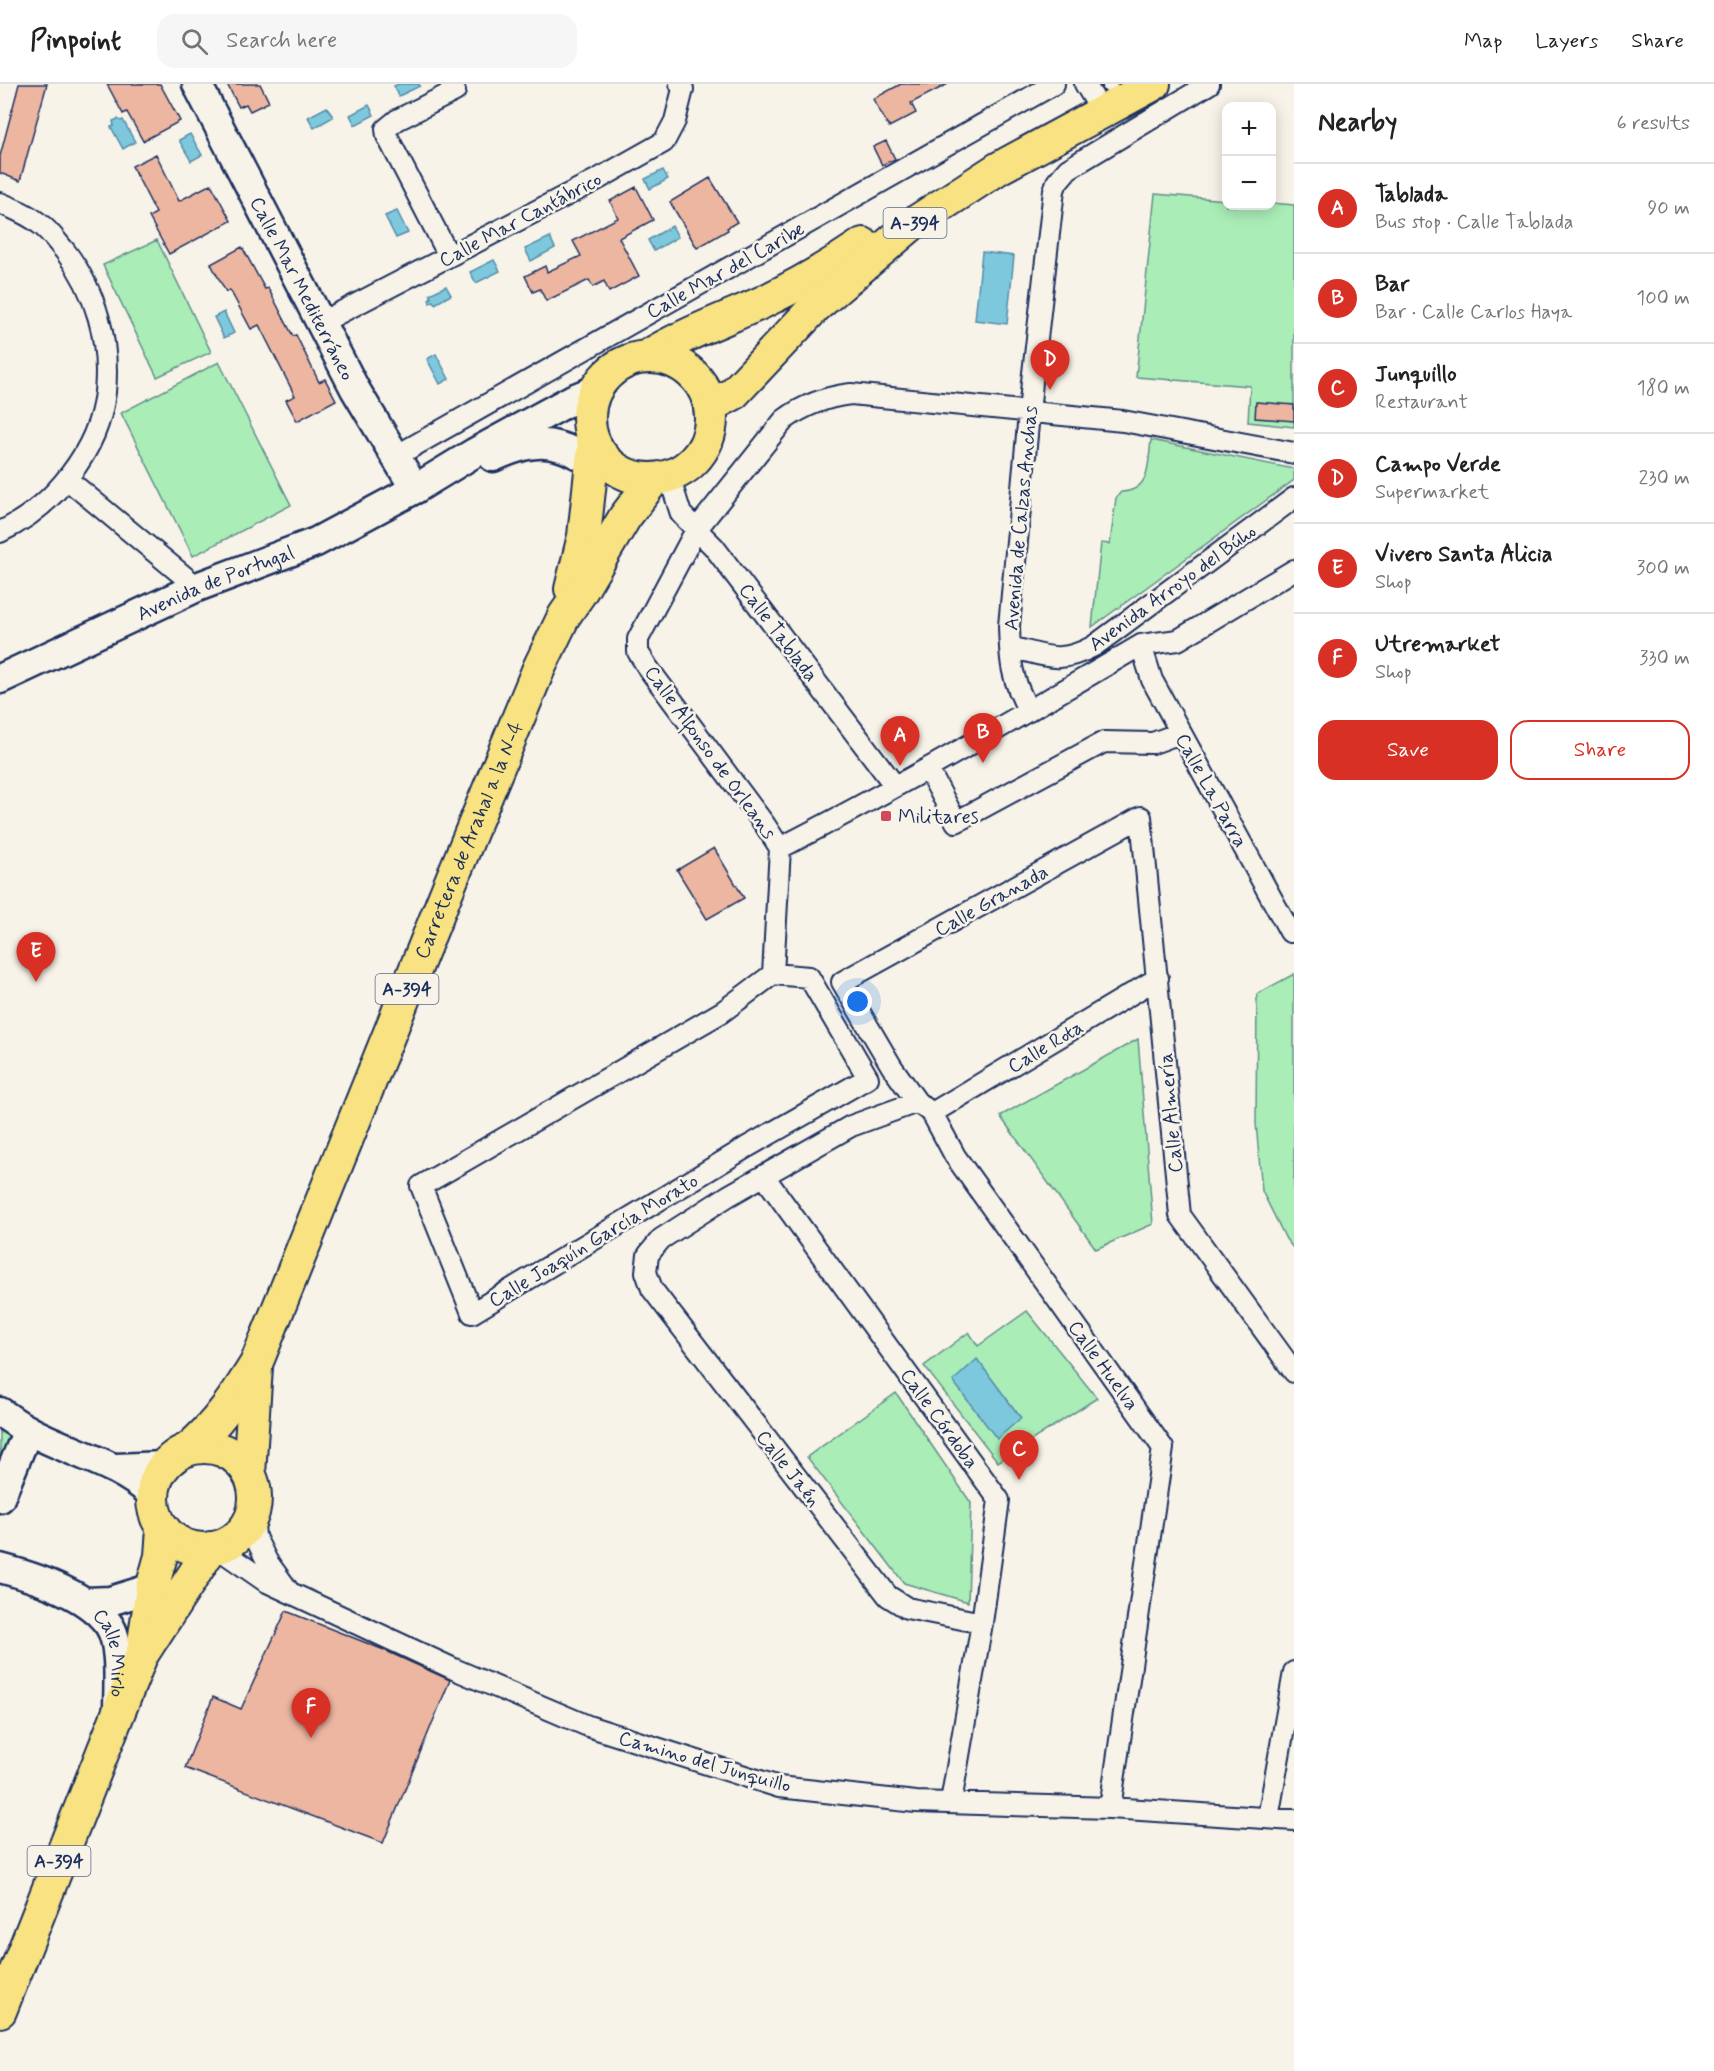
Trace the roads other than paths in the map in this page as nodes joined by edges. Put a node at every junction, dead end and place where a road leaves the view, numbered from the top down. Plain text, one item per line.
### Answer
1 (197, 84) edge
2 (680, 84) edge
3 (1054, 84) edge
4 (1154, 84) edge
5 (1209, 84) edge
6 (1103, 87) edge
7 (455, 91) dead end
8 (0, 203) edge
9 (449, 256) junction
10 (320, 323) junction
11 (646, 357) junction
12 (595, 390) junction
13 (710, 406) junction
14 (1029, 411) junction
15 (1294, 453) edge
16 (396, 456) junction
17 (598, 456) junction
18 (662, 478) junction
19 (68, 480) junction
20 (420, 485) junction
21 (1294, 498) edge
22 (696, 530) junction
23 (0, 532) edge
24 (1294, 570) edge
25 (197, 587) junction
26 (564, 616) junction
27 (1142, 645) junction
28 (1010, 647) junction
29 (0, 679) edge
30 (1029, 711) junction
31 (1180, 733) junction
32 (928, 769) junction
33 (896, 786) junction
34 (1141, 817) joint
35 (780, 848) junction
36 (1292, 931) edge
37 (773, 974) junction
38 (1158, 978) junction
39 (842, 982) joint
40 (924, 1108) junction
41 (764, 1176) junction
42 (648, 1255) joint
43 (256, 1364) junction
44 (1294, 1372) edge
45 (0, 1412) edge
46 (28, 1430) junction
47 (176, 1457) junction
48 (116, 1468) junction
49 (249, 1474) junction
50 (153, 1495) junction
51 (0, 1498) edge
52 (253, 1512) junction
53 (163, 1528) junction
54 (213, 1547) junction
55 (0, 1568) edge
56 (152, 1588) junction
57 (288, 1590) junction
58 (86, 1602) junction
59 (982, 1623) junction
60 (141, 1656) junction
61 (1294, 1672) edge
62 (118, 1711) junction
63 (951, 1802) junction
64 (1110, 1808) junction
65 (1268, 1818) junction
66 (1294, 1820) edge
67 (0, 2011) edge

1 - 10 street, Calle Mar Mediterráneo
2 - 9 street, Calle Mar Cantábrico
3 - 16 street, Calle Mar del Caribe
4 - 13 main road, A-394
5 - 14 street, Avenida de Calzas Anchas
6 - 11 main road, A-394
7 - 9 street
8 - 19 street
9 - 10 street, Calle Mar Cantábrico
10 - 16 street, Calle Mar Mediterráneo
11 - 12 main road, A-394
11 - 13 main road
12 - 17 main road, A-394
12 - 20 street, Avenida de Portugal
13 - 18 main road, A-394
14 - 15 street
14 - 22 street
14 - 28 street, Avenida de Calzas Anchas
16 - 20 street, Calle Mar Mediterráneo
17 - 18 main road
17 - 20 street, Avenida de Portugal
17 - 26 main road, Carretera de Arahal a la N-4 / A-394
18 - 22 street, Calle Tablada
18 - 26 main road, Carretera de Arahal a la N-4 / A-394
19 - 23 street
19 - 25 street
20 - 25 street, Avenida de Portugal
21 - 28 street, Avenida Arroyo del Búho
22 - 33 street, Calle Tablada
22 - 35 street, Calle Alfonso de Orleans
24 - 27 street
25 - 29 street, Avenida de Portugal
26 - 43 main road, Carretera de Arahal a la N-4 / A-394
27 - 30 street
27 - 31 street, Calle La Parra
28 - 30 street, Avenida de Calzas Anchas
30 - 32 street
31 - 32 street
31 - 36 street, Calle La Parra
32 - 33 street
33 - 35 street
34 - 38 street, Calle Almería
34 - 39 street, Calle Granada
35 - 37 street, Calle Alfonso de Orleans
37 - 37 street, Calle Joaquín García Morato
38 - 40 street, Calle Rota
38 - 44 street, Calle Almería
39 - 40 street, Calle Huelva
40 - 41 street, Calle Rota
40 - 64 street, Calle Huelva
41 - 42 street, Calle Rota
41 - 59 street, Calle Córdoba
42 - 59 street, Calle Jaén
43 - 47 main road, Carretera de Arahal a la N-4 / A-394
43 - 49 main road, Carretera de Arahal a la N-4 / A-394
45 - 46 street
46 - 48 street
46 - 51 street
47 - 48 street
47 - 49 main road
47 - 50 main road, A-394
48 - 50 street
49 - 52 main road, A-394
50 - 53 main road, A-394
52 - 54 main road, A-394
52 - 57 street, Camino del Junquillo
53 - 54 main road
53 - 56 main road, A-394
54 - 57 street, Camino del Junquillo
54 - 60 main road, A-394
55 - 58 street, Calle Mirlo
56 - 58 street, Calle Mirlo
56 - 60 main road, A-394
57 - 63 street, Camino del Junquillo
58 - 62 street, Calle Mirlo
59 - 63 street, Calle Córdoba
60 - 62 main road, A-394
61 - 65 street
62 - 67 main road, A-394
63 - 64 street, Camino del Junquillo
64 - 65 street, Camino del Junquillo
65 - 66 street, Camino del Junquillo

